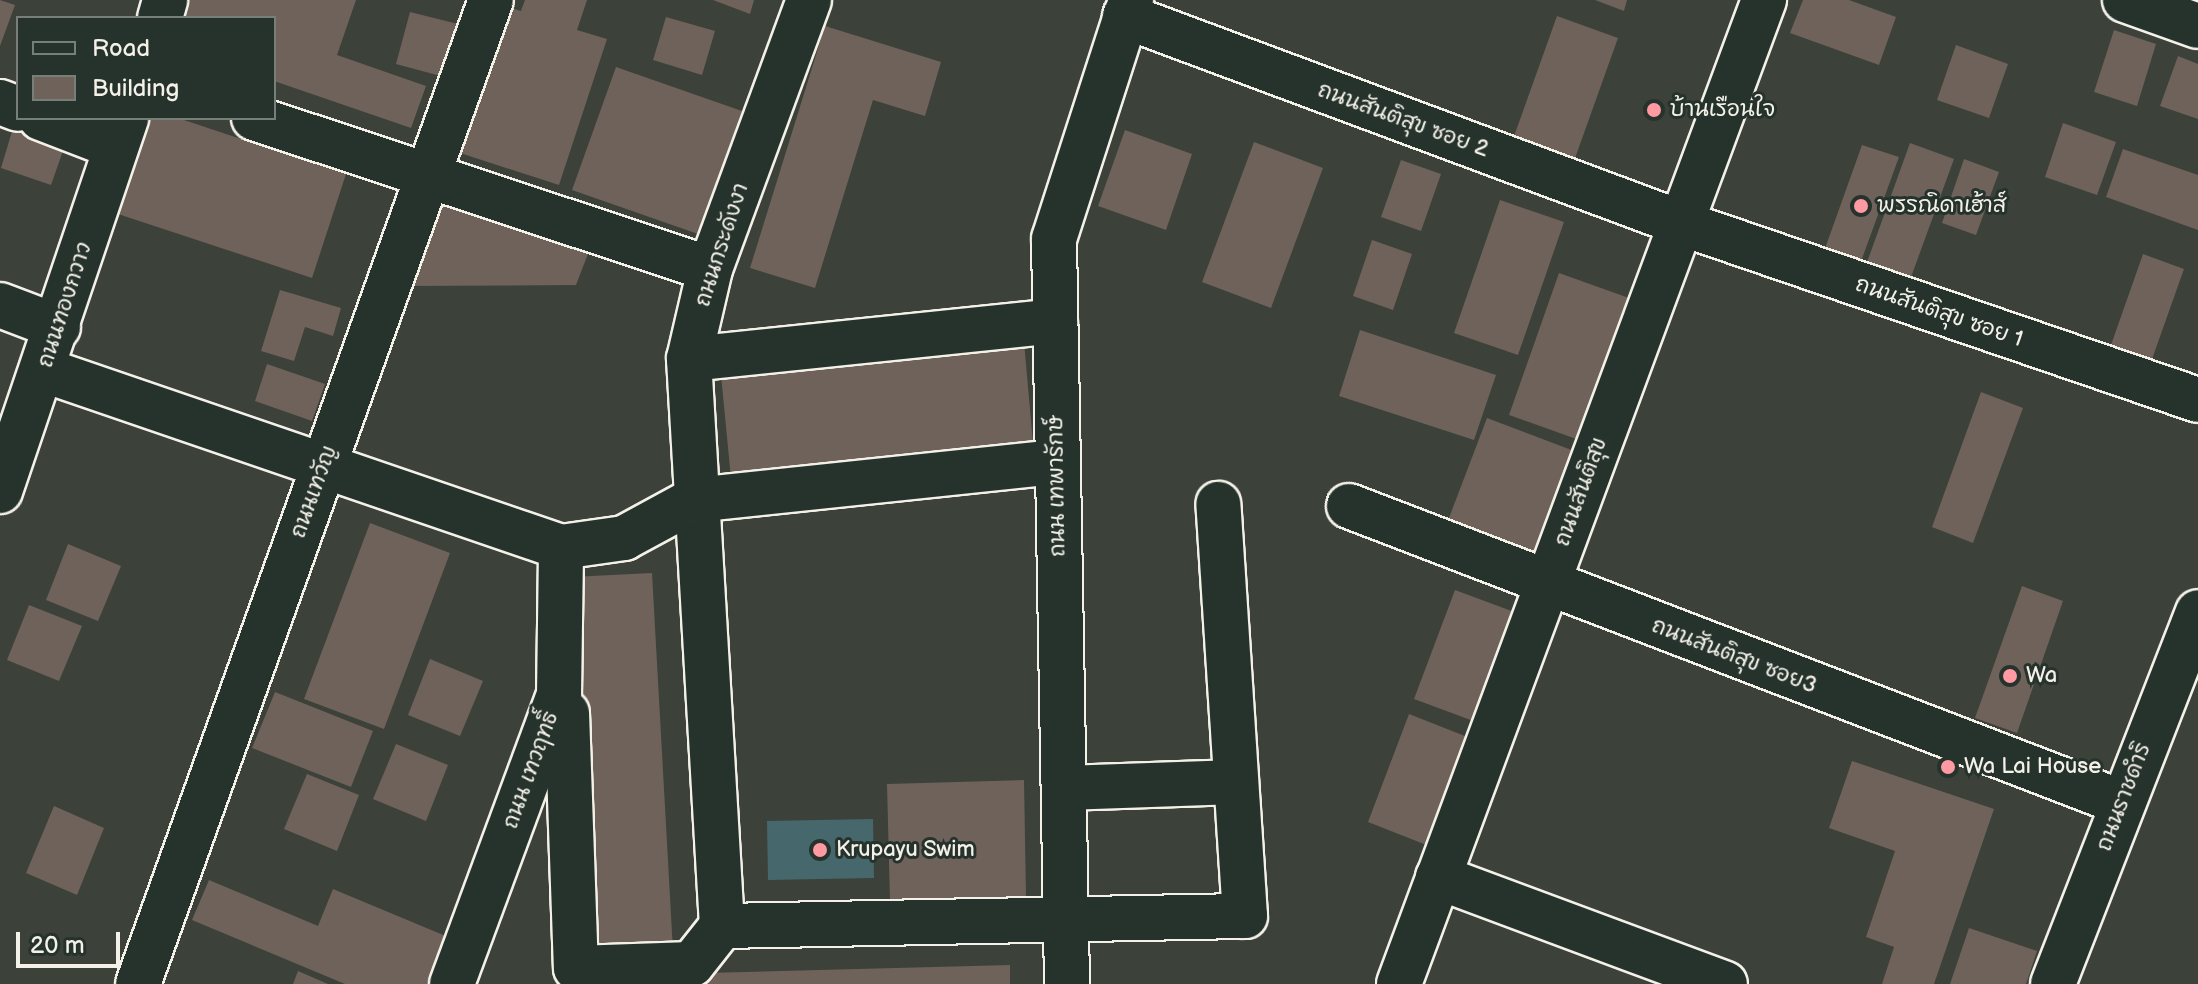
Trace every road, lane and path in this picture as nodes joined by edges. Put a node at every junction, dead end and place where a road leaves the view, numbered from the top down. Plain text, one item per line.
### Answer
1 (491, 0) edge
2 (809, 0) edge
3 (1764, 0) edge
4 (2125, 0) edge
5 (1128, 8) edge
6 (2198, 26) edge
7 (52, 120) edge
8 (260, 120) edge
9 (121, 133) edge
10 (428, 176) junction
11 (1681, 223) junction
12 (710, 269) junction
13 (0, 305) edge
14 (1055, 321) junction
15 (58, 327) junction
16 (689, 359) junction
17 (44, 370) junction
18 (2198, 400) edge
19 (1056, 462) junction
20 (324, 465) junction
21 (0, 491) edge
22 (694, 500) junction
23 (1218, 504) dead end
24 (1349, 506) dead end
25 (561, 547) junction
26 (1546, 586) junction
27 (2198, 612) edge
28 (567, 713) dead end
29 (1236, 782) junction
30 (1065, 788) junction
31 (2120, 802) junction
32 (1438, 877) junction
33 (1067, 923) junction
34 (722, 926) junction
35 (1720, 983) edge
36 (138, 984) edge
37 (452, 984) edge
38 (1067, 984) edge
39 (1399, 984) edge
40 (2053, 984) edge

1 - 10 street, ถนนเทวัญ
2 - 12 street, ถนนกระดังงา
3 - 11 street, ถนนสันติสุข
4 - 6 street
5 - 11 street, ถนนสันติสุข ซอย 2
5 - 14 street, ถนน เทพารักษ์
7 - 9 street
8 - 10 street
9 - 15 street, ถนนทองกวาว
10 - 12 street
10 - 20 street, ถนนเทวัญ
11 - 18 street, ถนนสันติสุข ซอย 1
11 - 26 street, ถนนสันติสุข
12 - 16 street, ถนนกระดังงา
13 - 15 street
14 - 16 street
14 - 19 street, ถนน เทพารักษ์
15 - 17 street, ถนนทองกวาว
16 - 22 street, ถนนกระดังงา
17 - 20 street
17 - 21 street, ถนนทองกวาว
19 - 22 street
19 - 30 street, ถนน เทพารักษ์
20 - 25 street
20 - 36 street, ถนนเทวัญ
22 - 25 street
22 - 34 street, ถนนกระดังงา
23 - 29 street
24 - 26 street, ถนนสันติสุข ซอย3
25 - 37 street, ถนน เทวฤทธิ์
26 - 31 street, ถนนสันติสุข ซอย3
26 - 32 street, ถนนสันติสุข
27 - 31 street, ถนนราชดำริ
28 - 34 street
29 - 30 street
29 - 33 street
30 - 33 street, ถนน เทพารักษ์
31 - 40 street, ถนนราชดำริ
32 - 35 street
32 - 39 street, ถนนสันติสุข
33 - 34 street
33 - 38 street, ถนน เทพารักษ์

